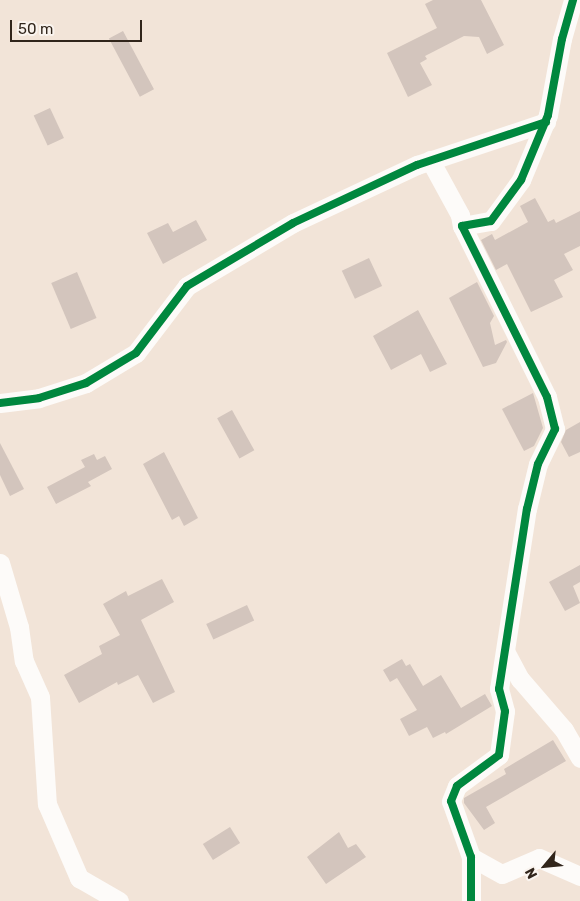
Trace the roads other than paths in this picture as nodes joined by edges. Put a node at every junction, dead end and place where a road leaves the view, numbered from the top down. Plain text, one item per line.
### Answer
1 (572, 0) edge
2 (546, 122) junction
3 (430, 160) junction
4 (462, 226) junction
5 (0, 403) edge
6 (0, 563) edge
7 (506, 653) junction
8 (580, 758) edge
9 (471, 856) junction
10 (580, 876) edge
11 (119, 901) edge
12 (471, 901) edge

1 - 2 street
2 - 3 street
2 - 4 street
3 - 4 street
3 - 5 street
4 - 7 street
6 - 11 street
7 - 8 street
7 - 9 street
9 - 10 street
9 - 12 street

